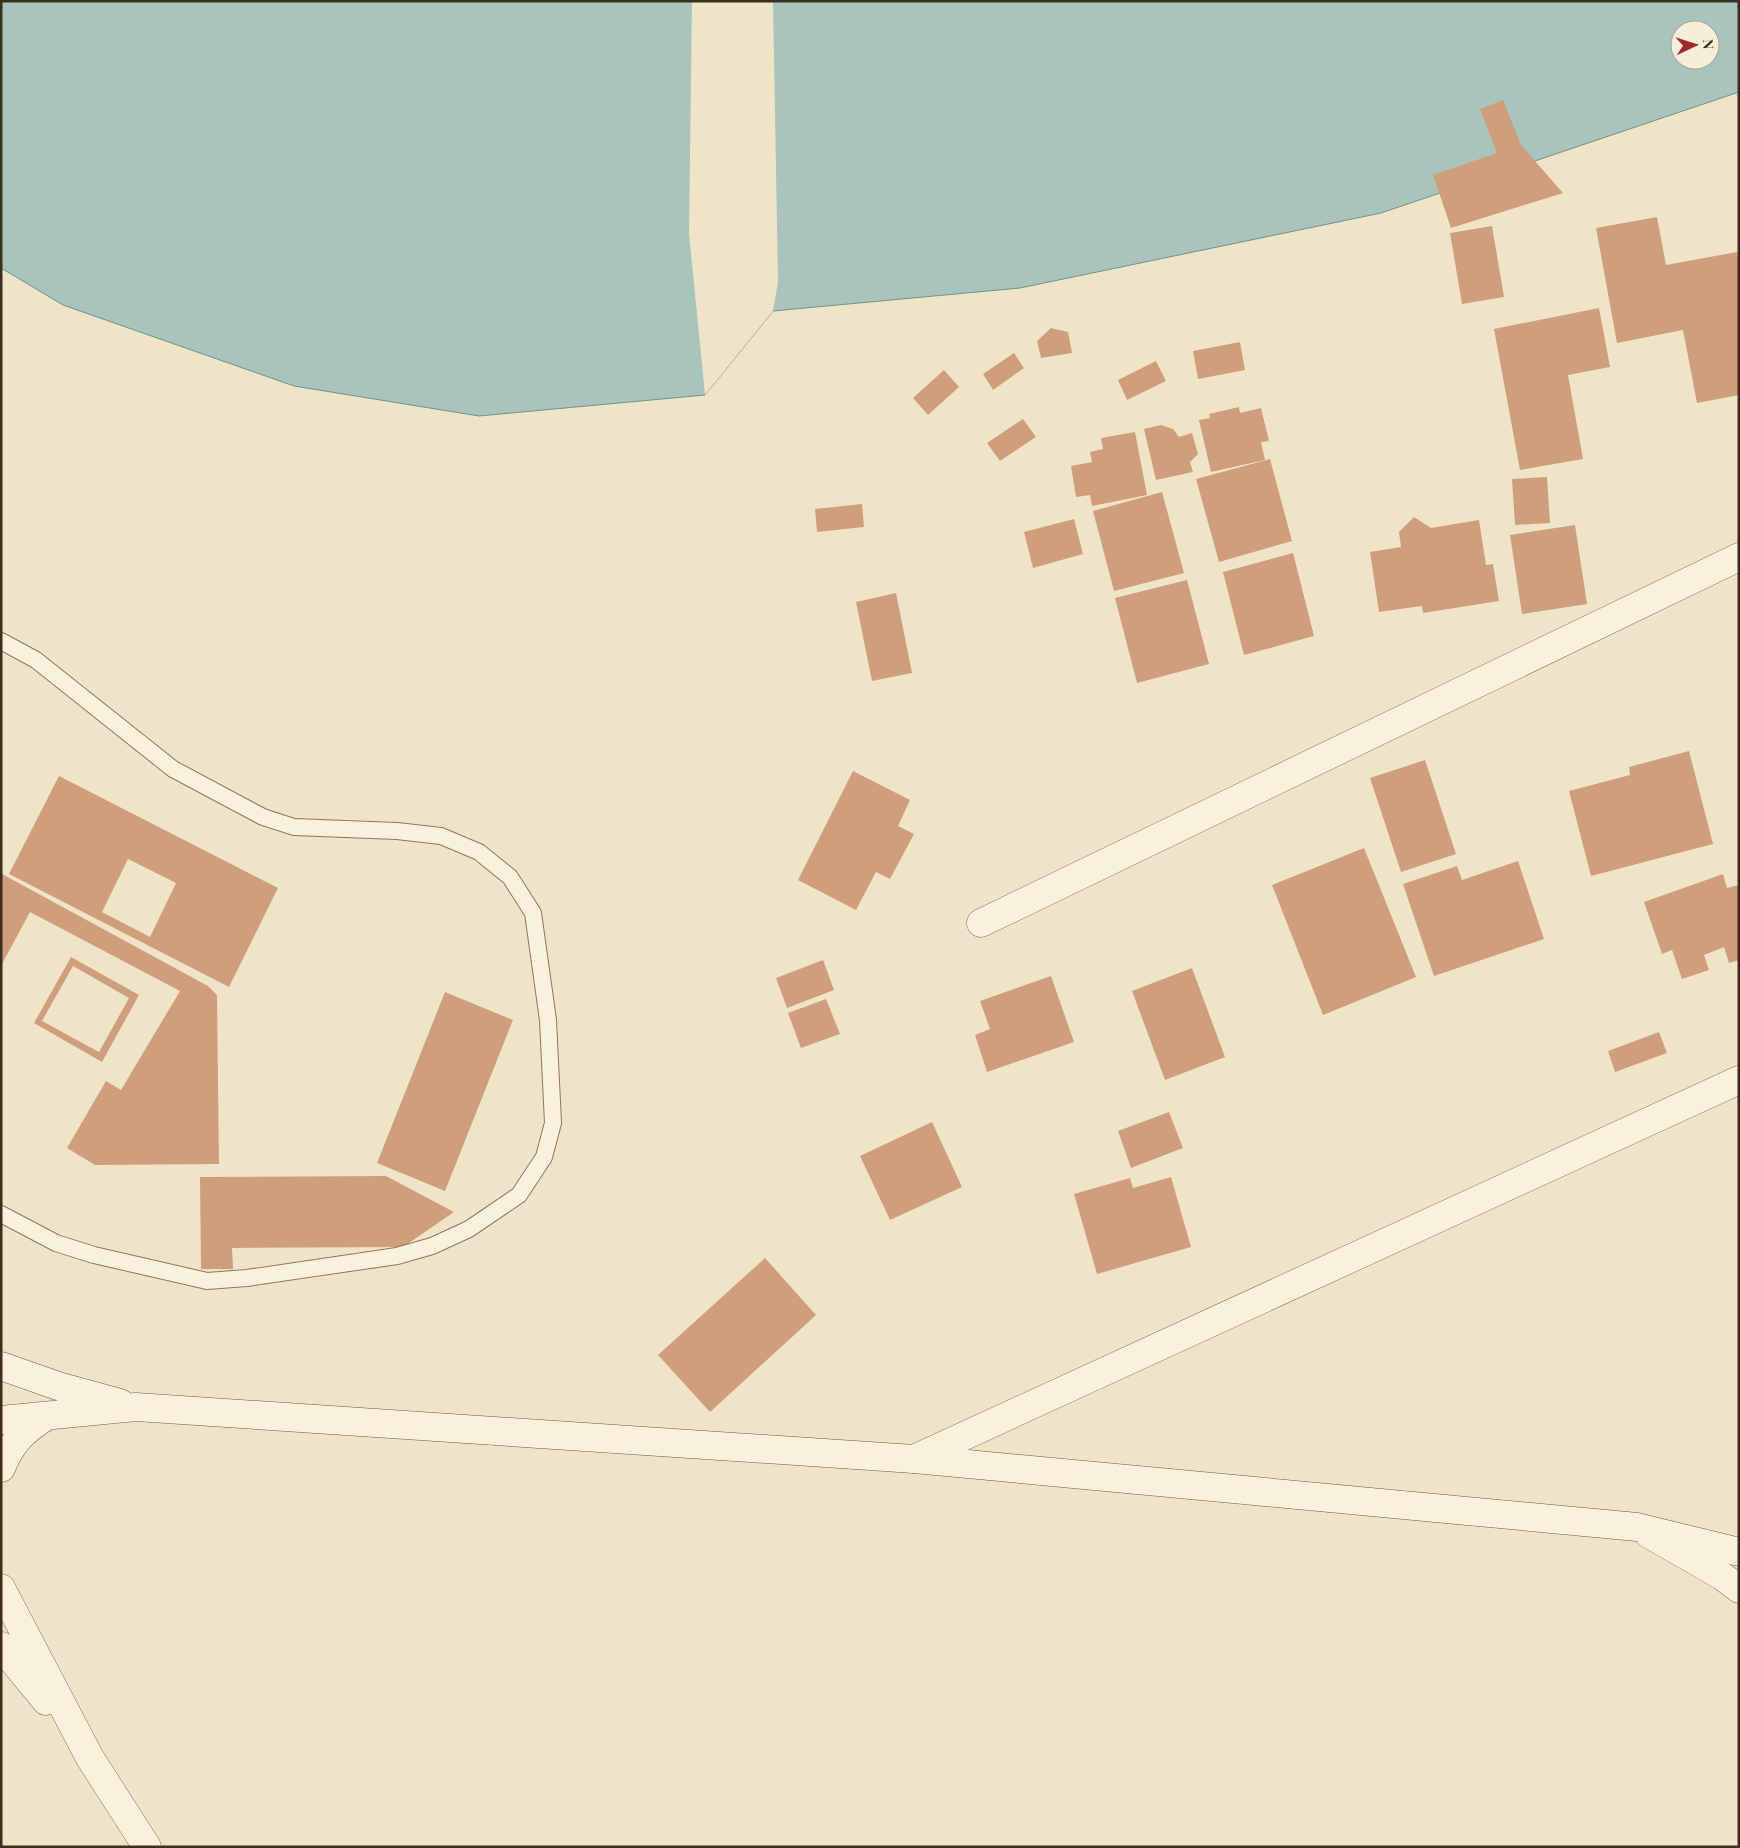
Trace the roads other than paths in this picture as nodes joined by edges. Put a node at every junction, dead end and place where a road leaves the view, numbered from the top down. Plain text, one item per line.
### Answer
1 (1739, 557) edge
2 (1, 641) edge
3 (981, 922) dead end
4 (1739, 1080) edge
5 (1, 1214) edge
6 (1, 1366) edge
7 (136, 1408) junction
8 (45, 1417) junction
9 (1, 1420) edge
10 (914, 1459) junction
11 (1, 1468) edge
12 (1637, 1527) junction
13 (1739, 1552) edge
14 (1, 1588) edge
15 (1739, 1589) edge
16 (1, 1646) edge
17 (90, 1758) junction
18 (147, 1847) edge

1 - 3 street
2 - 5 lane
4 - 10 street
6 - 7 street
7 - 8 street
7 - 10 street
8 - 9 street
8 - 11 street
10 - 12 street
12 - 13 street
12 - 15 street
14 - 17 street
16 - 17 street
17 - 18 street

